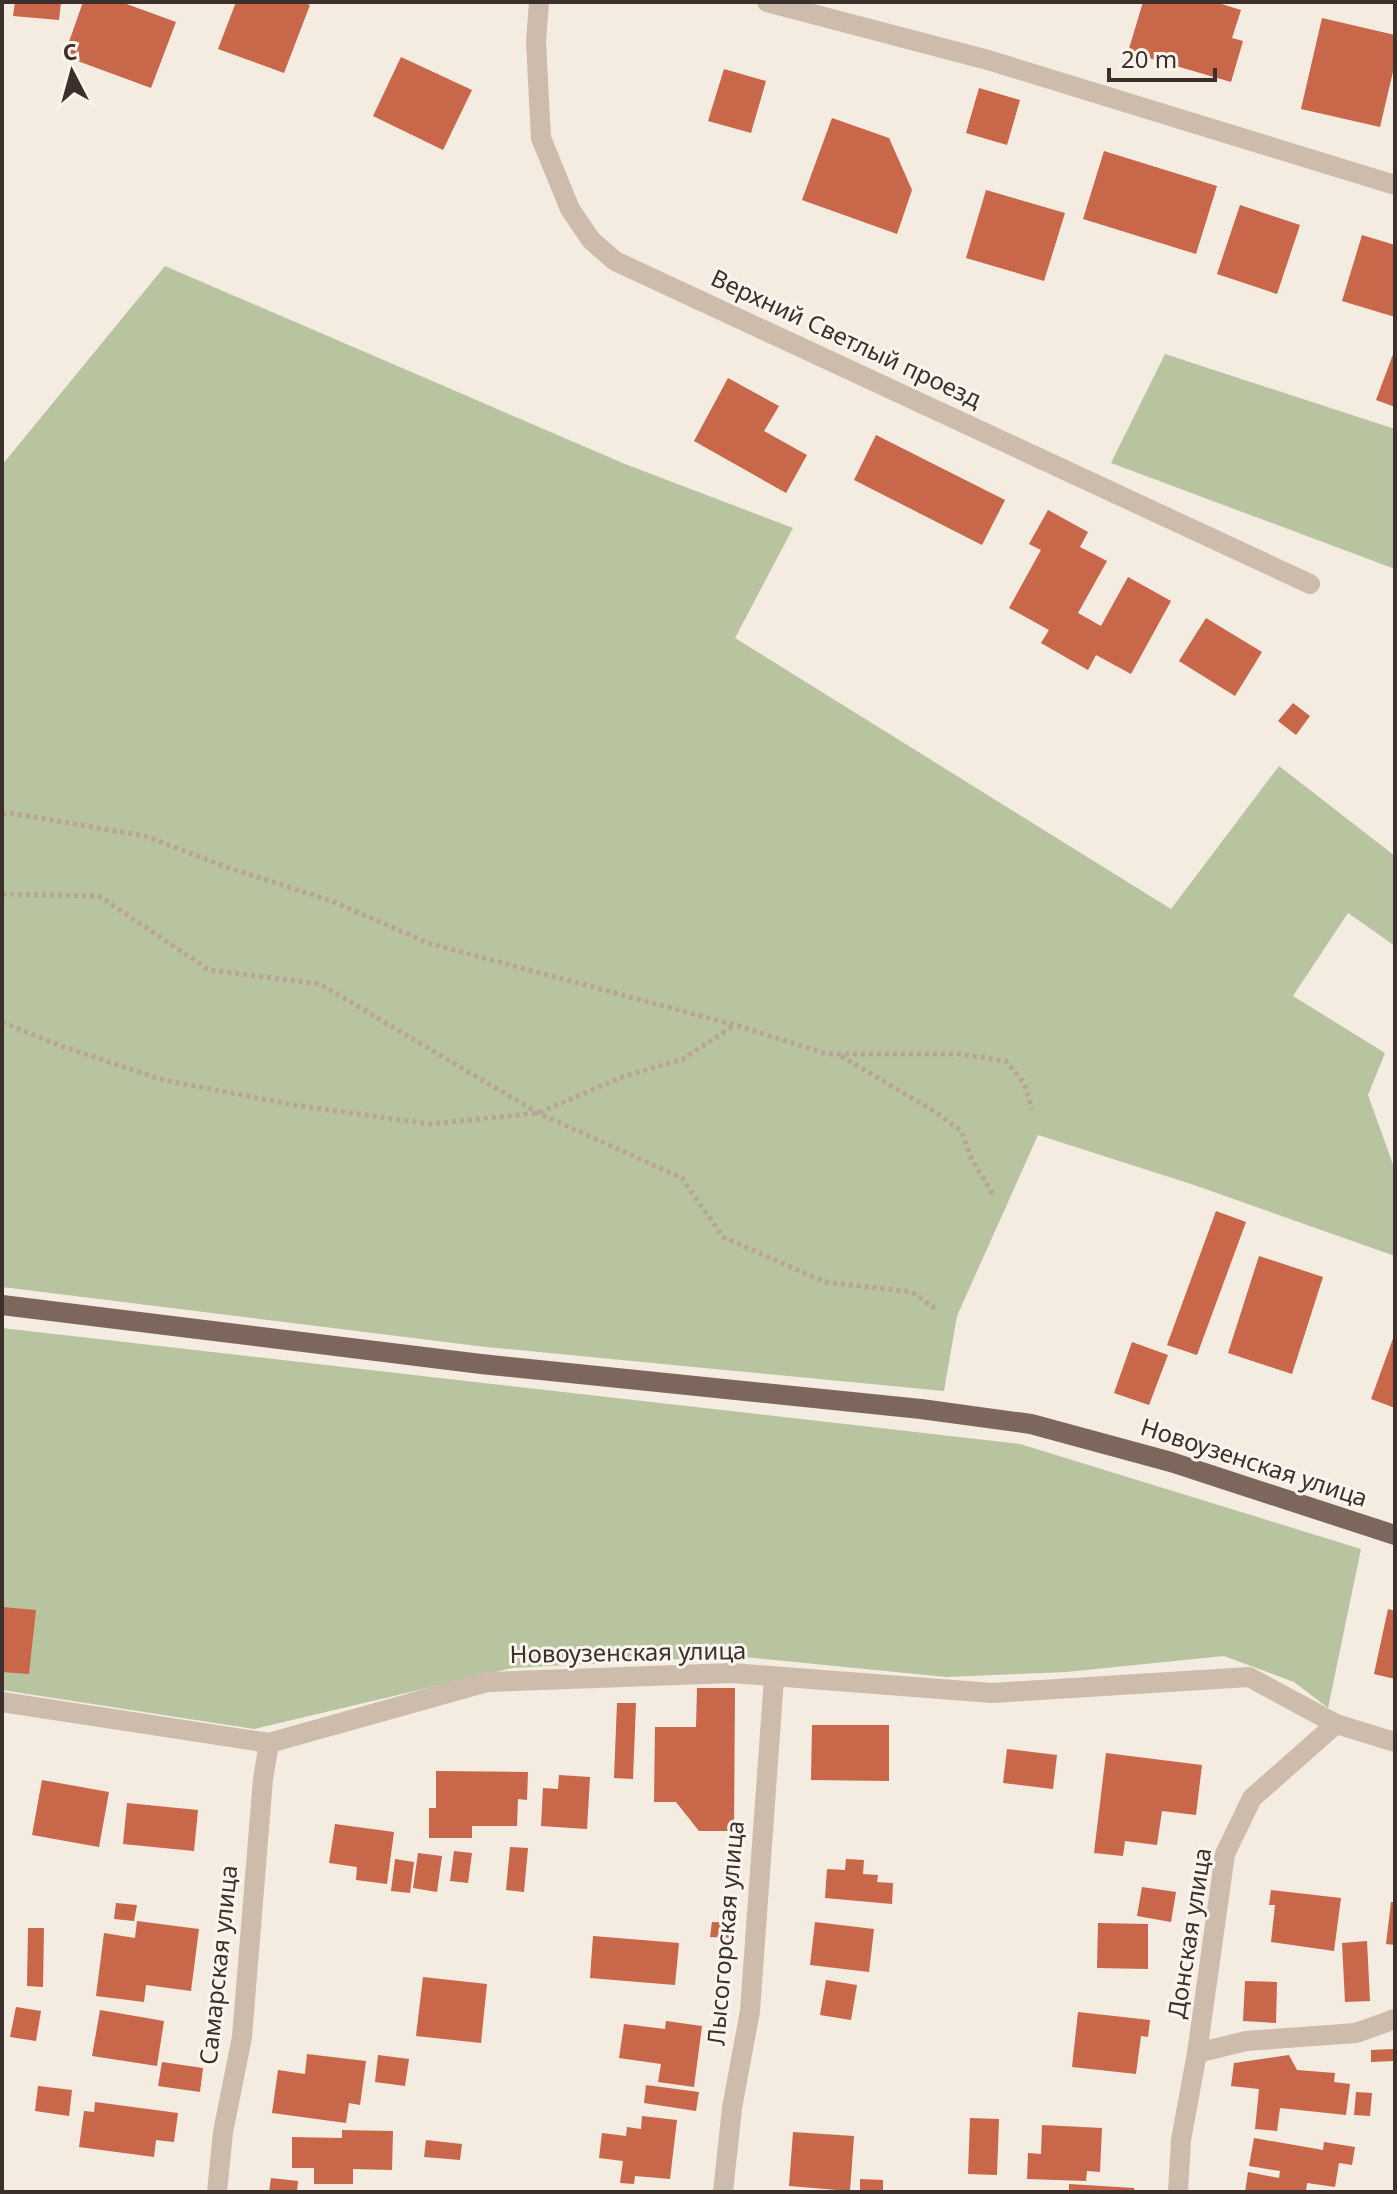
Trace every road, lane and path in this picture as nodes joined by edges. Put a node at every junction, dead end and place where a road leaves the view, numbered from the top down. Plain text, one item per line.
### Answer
1 (539, 2) edge
2 (767, 2) edge
3 (1395, 185) edge
4 (1310, 584) dead end
5 (2, 814) edge
6 (2, 894) edge
7 (2, 1022) edge
8 (735, 1025) junction
9 (838, 1054) junction
10 (1032, 1109) dead end
11 (538, 1113) junction
12 (994, 1196) dead end
13 (2, 1305) edge
14 (937, 1310) dead end
15 (1395, 1535) edge
16 (774, 1678) junction
17 (2, 1702) edge
18 (1336, 1724) junction
19 (1395, 1742) edge
20 (269, 1743) junction
21 (1395, 2019) edge
22 (1197, 2053) junction
23 (217, 2192) edge
24 (723, 2192) edge
25 (1178, 2192) edge

1 - 4 street, Верхний Светлый проезд
2 - 3 street
5 - 8 path
6 - 11 path
7 - 11 path
8 - 9 path
8 - 11 path
9 - 10 path
9 - 12 path
11 - 14 path
13 - 15 main road, Новоузенская улица
16 - 18 street, Новоузенская улица
16 - 20 street, Новоузенская улица
16 - 24 street, Лысогорская улица
17 - 20 street, Новоузенская улица
18 - 19 street, Новоузенская улица
18 - 22 street, Донская улица
20 - 23 street, Самарская улица
21 - 22 street
22 - 25 street, Донская улица

